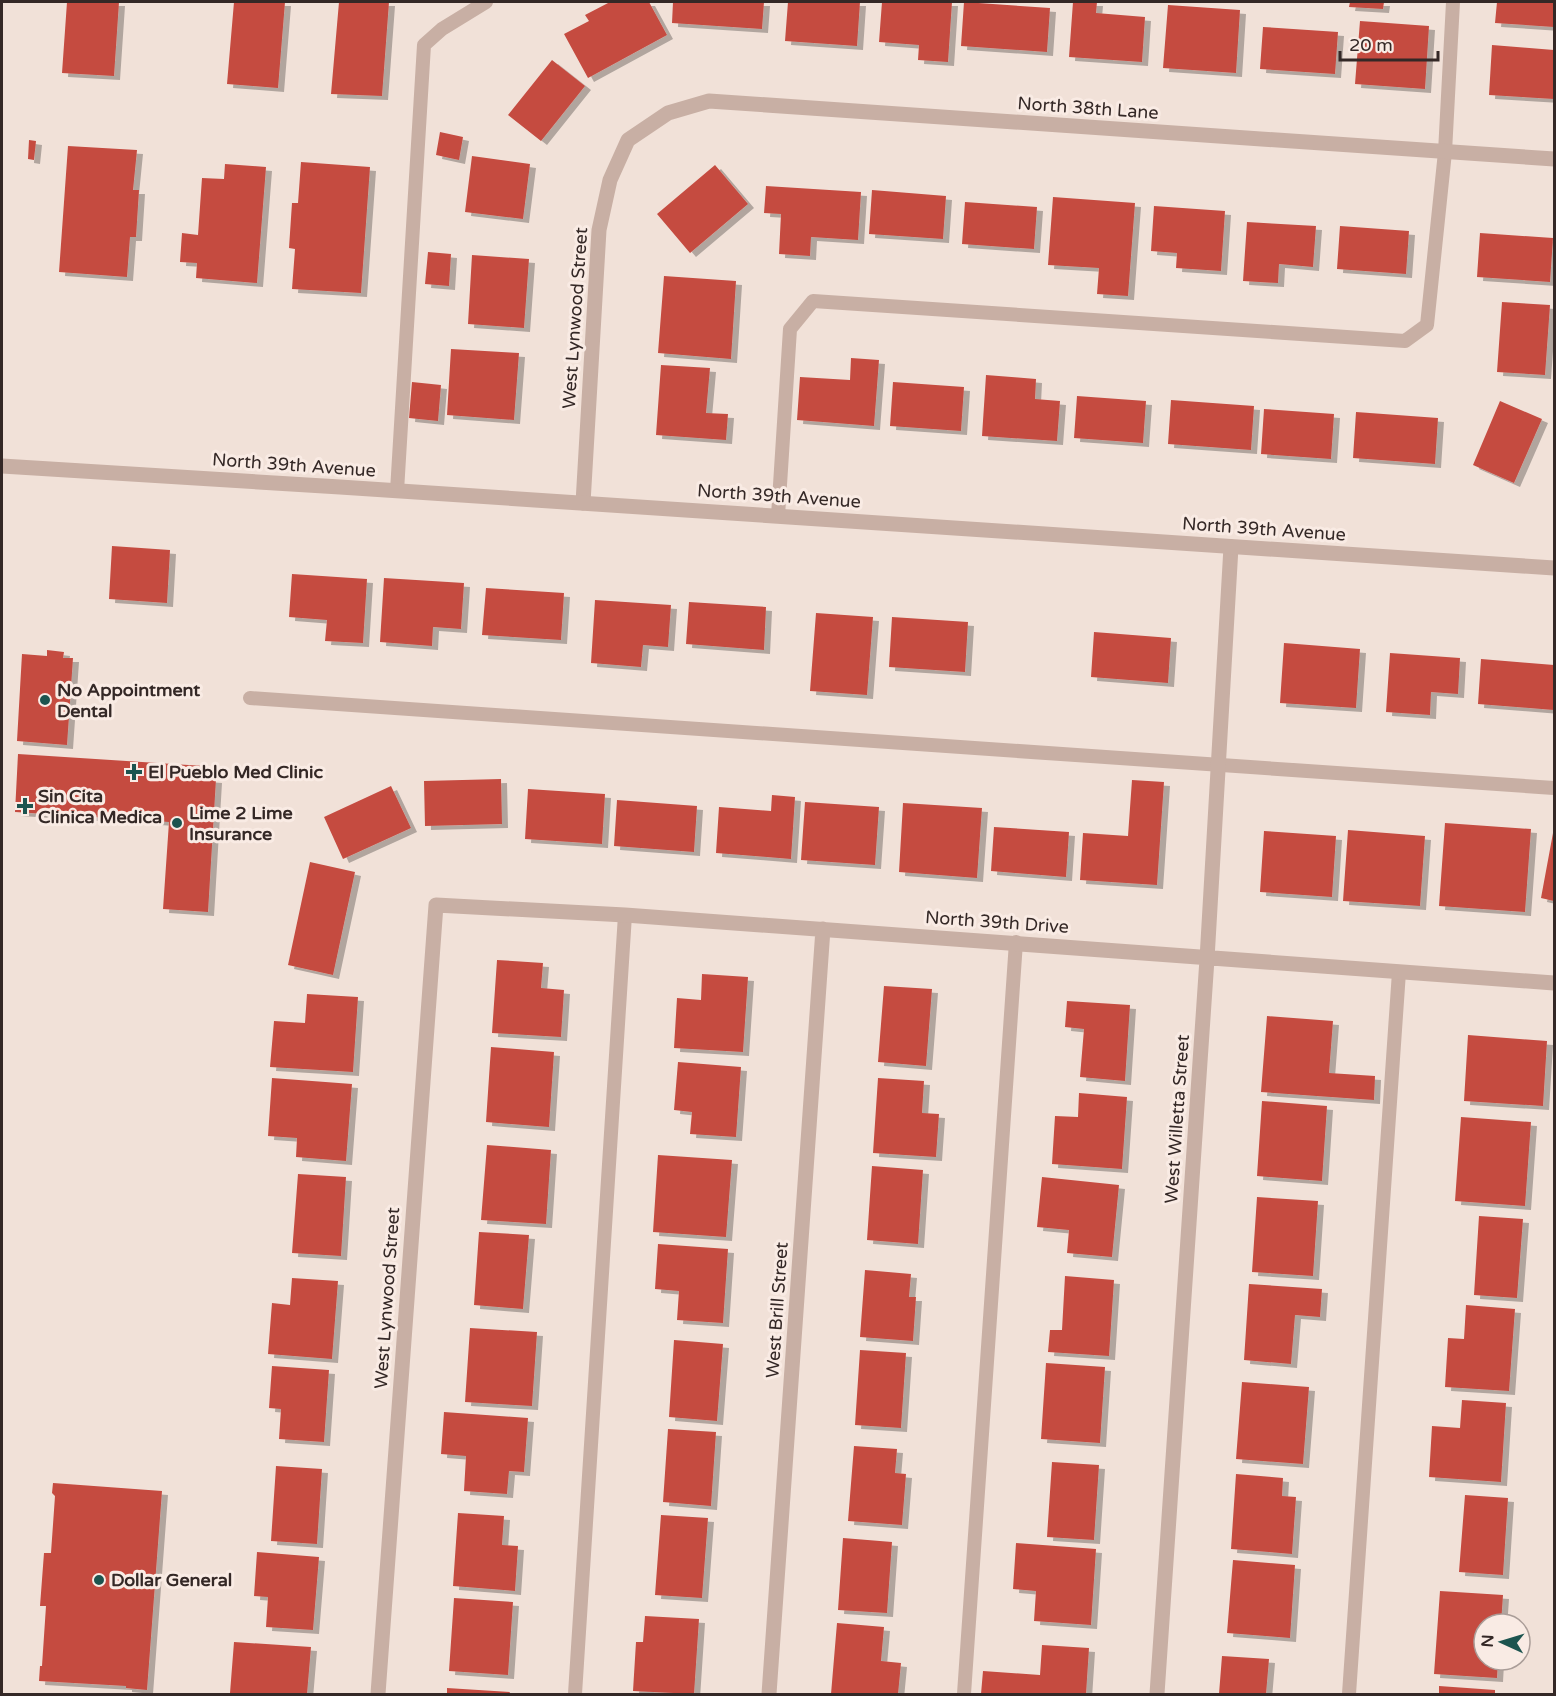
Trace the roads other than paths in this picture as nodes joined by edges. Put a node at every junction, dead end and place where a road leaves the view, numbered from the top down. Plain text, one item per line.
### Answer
1 (486, 2) edge
2 (1453, 2) edge
3 (628, 140) joint
4 (1445, 152) junction
5 (1554, 159) edge
6 (2, 466) edge
7 (397, 490) junction
8 (583, 503) junction
9 (778, 516) junction
10 (1231, 547) junction
11 (1554, 568) edge
12 (250, 698) dead end
13 (1219, 764) junction
14 (1554, 788) edge
15 (436, 905) joint
16 (625, 915) junction
17 (823, 929) junction
18 (1016, 942) junction
19 (1207, 959) junction
20 (1399, 972) junction
21 (1554, 983) edge
22 (378, 1695) edge
23 (575, 1695) edge
24 (769, 1695) edge
25 (964, 1695) edge
26 (1157, 1695) edge
27 (1349, 1695) edge

1 - 7 lane
2 - 4 lane
3 - 4 street, North 38th Lane
3 - 8 street, West Lynwood Street
4 - 5 street, North 38th Lane
4 - 9 lane
6 - 7 street, North 39th Avenue
7 - 8 street, North 39th Avenue
8 - 9 street, North 39th Avenue
9 - 10 street, North 39th Avenue
10 - 11 street, North 39th Avenue
10 - 13 street, West Willetta Street
12 - 13 lane
13 - 14 lane
13 - 19 street, West Willetta Street
15 - 16 street, North 39th Drive
15 - 22 street, West Lynwood Street
16 - 17 street, North 39th Drive
16 - 23 lane
17 - 18 street, North 39th Drive
17 - 24 street, West Brill Street
18 - 19 street, North 39th Drive
18 - 25 lane
19 - 20 street, North 39th Drive
19 - 26 street, West Willetta Street
20 - 21 street, North 39th Drive
20 - 27 lane

